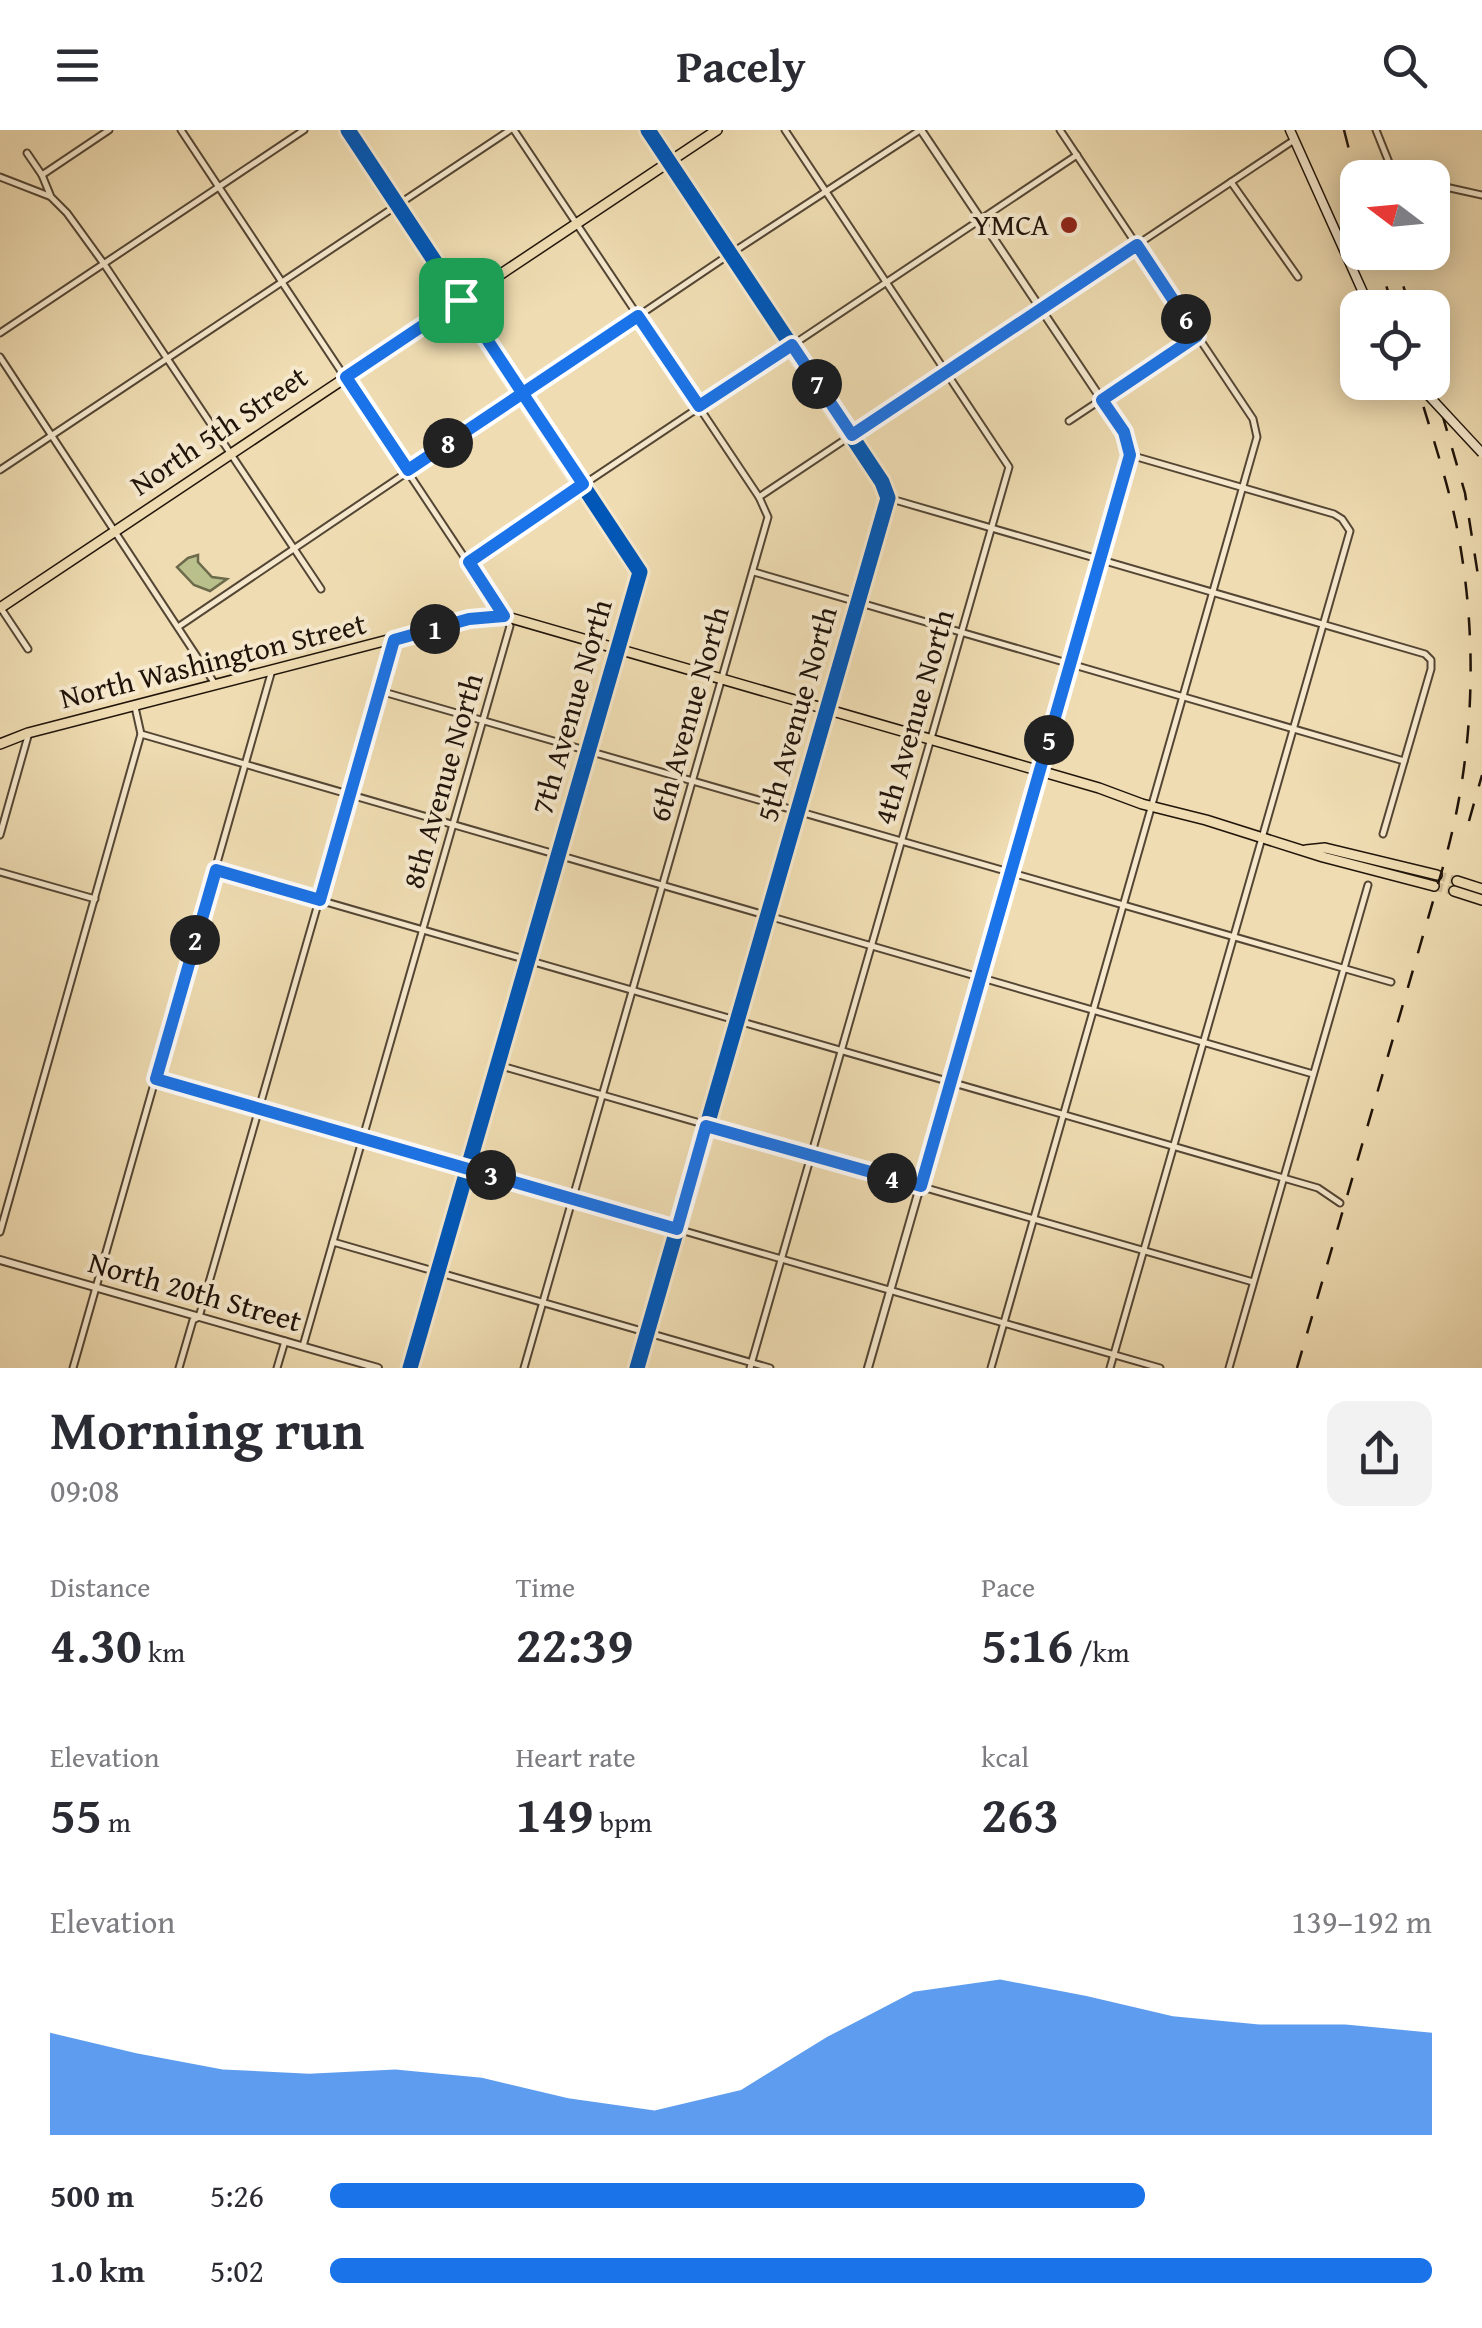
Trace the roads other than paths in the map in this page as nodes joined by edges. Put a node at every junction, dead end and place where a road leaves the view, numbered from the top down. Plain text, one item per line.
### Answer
1 (108, 130) edge
2 (181, 130) edge
3 (304, 130) edge
4 (348, 130) edge
5 (512, 130) edge
6 (648, 130) edge
7 (717, 130) edge
8 (785, 130) edge
9 (921, 130) edge
10 (1060, 130) edge
11 (1290, 130) edge
12 (1376, 130) edge
13 (1294, 140) junction
14 (27, 152) dead end
15 (1077, 155) junction
16 (1388, 160) edge
17 (669, 162) junction
18 (42, 174) junction
19 (0, 177) edge
20 (1230, 182) junction
21 (219, 186) junction
22 (1450, 188) edge
23 (826, 192) junction
24 (1482, 194) edge
25 (51, 197) junction
26 (398, 204) junction
27 (982, 219) junction
28 (576, 223) junction
29 (1137, 245) junction
30 (730, 254) junction
31 (104, 264) junction
32 (1298, 277) dead end
33 (282, 282) junction
34 (886, 282) junction
35 (1362, 290) edge
36 (461, 300) junction
37 (1041, 309) junction
38 (638, 316) junction
39 (0, 333) edge
40 (1197, 336) junction
41 (792, 345) junction
42 (0, 357) edge
43 (167, 358) junction
44 (947, 372) junction
45 (346, 377) junction
46 (523, 394) junction
47 (1102, 400) junction
48 (1433, 400) edge
49 (699, 406) junction
50 (1069, 421) dead end
51 (52, 435) junction
52 (852, 435) junction
53 (1482, 453) edge
54 (230, 454) junction
55 (1130, 455) junction
56 (0, 470) edge
57 (408, 470) junction
58 (583, 484) junction
59 (1244, 488) junction
60 (759, 497) junction
61 (888, 498) junction
62 (992, 528) junction
63 (116, 530) junction
64 (294, 548) junction
65 (1102, 560) junction
66 (469, 562) junction
67 (754, 572) junction
68 (321, 588) dead end
69 (1214, 592) junction
70 (858, 602) junction
71 (0, 608) edge
72 (504, 616) junction
73 (1324, 624) junction
74 (178, 627) junction
75 (962, 632) junction
76 (394, 640) junction
77 (617, 648) junction
78 (28, 649) dead end
79 (1072, 664) junction
80 (272, 670) junction
81 (722, 679) junction
82 (215, 684) junction
83 (380, 691) junction
84 (1184, 696) junction
85 (135, 707) junction
86 (826, 709) junction
87 (484, 721) junction
88 (1294, 728) junction
89 (28, 733) junction
90 (141, 734) junction
91 (931, 739) junction
92 (0, 744) edge
93 (586, 752) junction
94 (1404, 760) junction
95 (245, 766) junction
96 (1040, 771) junction
97 (693, 782) junction
98 (349, 795) junction
99 (1152, 807) junction
100 (796, 812) junction
101 (453, 826) junction
102 (0, 834) edge
103 (1383, 834) dead end
104 (1263, 838) junction
105 (901, 842) junction
106 (558, 856) junction
107 (216, 870) junction
108 (0, 872) edge
109 (1010, 874) junction
110 (1435, 881) tunnel mouth
111 (1368, 885) dead end
112 (662, 886) junction
113 (1482, 888) edge
114 (94, 899) junction
115 (320, 900) junction
116 (1482, 900) edge
117 (1124, 906) junction
118 (767, 916) junction
119 (424, 930) junction
120 (1234, 939) junction
121 (871, 946) junction
122 (528, 960) junction
123 (1344, 970) junction
124 (981, 978) junction
125 (1391, 982) dead end
126 (633, 990) junction
127 (1094, 1010) junction
128 (737, 1020) junction
129 (1203, 1042) junction
130 (840, 1050) junction
131 (498, 1064) junction
132 (1314, 1074) junction
133 (156, 1079) junction
134 (951, 1082) junction
135 (602, 1094) junction
136 (260, 1108) junction
137 (1064, 1115) junction
138 (706, 1126) junction
139 (363, 1139) junction
140 (1174, 1146) junction
141 (811, 1154) junction
142 (467, 1168) junction
143 (1284, 1178) junction
144 (921, 1186) junction
145 (572, 1199) junction
146 (1340, 1203) dead end
147 (1034, 1219) junction
148 (677, 1229) junction
149 (0, 1232) edge
150 (333, 1242) junction
151 (1144, 1251) junction
152 (781, 1259) junction
153 (0, 1260) edge
154 (438, 1273) junction
155 (1254, 1282) junction
156 (96, 1288) junction
157 (891, 1290) junction
158 (542, 1303) junction
159 (200, 1317) junction
160 (1004, 1323) junction
161 (647, 1332) junction
162 (285, 1341) junction
163 (304, 1346) junction
164 (1114, 1354) junction
165 (751, 1365) edge
166 (73, 1368) edge
167 (179, 1368) edge
168 (277, 1368) edge
169 (376, 1368) edge
170 (410, 1368) edge
171 (524, 1368) edge
172 (637, 1368) edge
173 (770, 1368) edge
174 (868, 1368) edge
175 (991, 1368) edge
176 (1110, 1368) edge
177 (1160, 1368) edge
178 (1228, 1368) edge

1 - 18 street
2 - 21 street
3 - 21 street
4 - 26 street, 7th Avenue North
5 - 26 street
5 - 28 street
6 - 17 street
7 - 17 main road, North 5th Street
8 - 23 street, 4th Avenue North
9 - 23 street
9 - 27 street
10 - 15 street
11 - 13 main road
12 - 16 street
13 - 20 street
13 - 35 main road
14 - 18 street
15 - 27 street
15 - 29 street
17 - 28 main road, North 5th Street
17 - 30 street
18 - 25 street
19 - 25 street
20 - 29 street
20 - 32 street
21 - 31 street
21 - 33 street
22 - 24 street
23 - 30 street
23 - 34 street, 4th Avenue North
25 - 31 street
26 - 33 street
26 - 36 street, 7th Avenue North
27 - 34 street
27 - 37 street
28 - 36 main road, North 5th Street
28 - 38 street
29 - 37 street
29 - 40 street
30 - 38 street
30 - 41 street
31 - 39 street
31 - 43 street
33 - 43 street
33 - 45 street
34 - 41 street
34 - 44 street, 4th Avenue North
36 - 45 main road, North 5th Street
36 - 46 street, 7th Avenue North
37 - 44 street
37 - 47 street
38 - 46 street
38 - 49 street
40 - 47 street
40 - 59 street
41 - 49 street
41 - 52 street
42 - 51 street
43 - 51 street
43 - 54 street
44 - 52 street
44 - 62 street, 4th Avenue North
45 - 54 main road, North 5th Street
45 - 57 street
46 - 57 street
46 - 58 street, 7th Avenue North
47 - 50 street
47 - 55 street
48 - 53 main road, bridge
49 - 58 street
49 - 60 street
51 - 56 street
51 - 63 street
52 - 60 street
52 - 61 street
54 - 63 main road, North 5th Street
54 - 64 street
55 - 59 street
55 - 65 street
57 - 64 street
57 - 66 street
58 - 66 street
58 - 77 street, 7th Avenue North
59 - 69 street
59 - 73 street
60 - 67 street, 6th Avenue North
61 - 62 street
61 - 70 street, 5th Avenue North
62 - 65 street
62 - 75 street, 4th Avenue North
63 - 71 main road, North 5th Street
63 - 74 street
64 - 68 street
64 - 74 street
65 - 69 street
65 - 79 street
66 - 72 street
67 - 70 street
67 - 81 street, 6th Avenue North
69 - 73 street
69 - 84 street
70 - 75 street
70 - 86 street, 5th Avenue North
71 - 78 street
72 - 76 main road, North Washington Street
72 - 77 main road, North Washington Street
72 - 87 street, 8th Avenue North
73 - 88 street
73 - 94 street
74 - 82 street
75 - 79 street
75 - 91 street, 4th Avenue North
76 - 80 main road, North Washington Street
76 - 83 street
77 - 81 main road, North Washington Street
77 - 93 street, 7th Avenue North
79 - 84 street
79 - 96 street
80 - 82 main road, North Washington Street
80 - 95 street
81 - 86 main road, North Washington Street
81 - 97 street, 6th Avenue North
82 - 85 main road, North Washington Street
83 - 87 street
83 - 98 street
84 - 88 street
84 - 99 street
85 - 89 main road, North Washington Street
85 - 90 street
86 - 91 main road, North Washington Street
86 - 100 street, 5th Avenue North
87 - 93 street
87 - 101 street, 8th Avenue North
88 - 94 street
88 - 104 street
89 - 92 main road, North Washington Street
89 - 102 street
90 - 95 street
90 - 114 street
91 - 96 main road, North Washington Street
91 - 105 street, 4th Avenue North
93 - 97 street
93 - 106 street, 7th Avenue North
94 - 103 street
95 - 98 street
95 - 107 street
96 - 99 main road, North Washington Street
96 - 109 street
97 - 100 street
97 - 112 street, 6th Avenue North
98 - 101 street
98 - 115 street
99 - 104 main road, North Washington Street
99 - 117 street
100 - 105 street
100 - 118 street, 5th Avenue North
101 - 106 street
101 - 119 street, 8th Avenue North
104 - 110 main road, North Washington Street
104 - 120 street
105 - 109 street
105 - 121 street, 4th Avenue North
106 - 112 street
106 - 122 street, 7th Avenue North
107 - 115 street
107 - 133 street
108 - 114 street
109 - 117 street
109 - 124 street
111 - 123 street
112 - 118 street
112 - 126 street, 6th Avenue North
113 - 116 main road
114 - 149 street
115 - 119 street
115 - 136 street
117 - 120 street
117 - 127 street
118 - 121 street
118 - 128 street, 5th Avenue North
119 - 122 street
119 - 139 street, 8th Avenue North
120 - 123 street
120 - 129 street
121 - 124 street
121 - 130 street, 4th Avenue North
122 - 126 street
122 - 131 street, 7th Avenue North
123 - 125 street
123 - 132 street
124 - 127 street
124 - 134 street
126 - 128 street
126 - 135 street, 6th Avenue North
127 - 129 street
127 - 137 street
128 - 130 street
128 - 138 street, 5th Avenue North
129 - 132 street
129 - 140 street
130 - 134 street
130 - 141 street, 4th Avenue North
131 - 135 street
131 - 142 street, 7th Avenue North
132 - 143 street
133 - 136 street
133 - 156 street
134 - 137 street
134 - 144 street
135 - 138 street
135 - 145 street, 6th Avenue North
136 - 139 street
136 - 159 street
137 - 140 street
137 - 147 street
138 - 141 street
138 - 148 street, 5th Avenue North
139 - 142 street
139 - 150 street, 8th Avenue North
140 - 143 street
140 - 151 street
141 - 144 street
141 - 152 street, 4th Avenue North
142 - 145 street
142 - 154 street, 7th Avenue North
143 - 146 street
143 - 155 street
144 - 147 street
144 - 157 street
145 - 148 street
145 - 158 street, 6th Avenue North
147 - 151 street
147 - 160 street
148 - 152 street
148 - 161 street, 5th Avenue North
150 - 154 street
150 - 163 street, 8th Avenue North
151 - 155 street
151 - 164 street
152 - 157 street
152 - 165 street, 4th Avenue North
153 - 156 street, North 20th Street
154 - 158 street
154 - 170 street, 7th Avenue North
155 - 178 street
156 - 159 street, North 20th Street
156 - 166 street
157 - 160 street
157 - 174 street
158 - 161 street
158 - 171 street, 6th Avenue North
159 - 162 street, North 20th Street
159 - 167 street
160 - 164 street
160 - 175 street
161 - 165 street
161 - 172 street, 5th Avenue North
162 - 163 street, North 20th Street
162 - 168 street
163 - 169 street, North 20th Street
164 - 176 street
164 - 177 street
165 - 173 street

